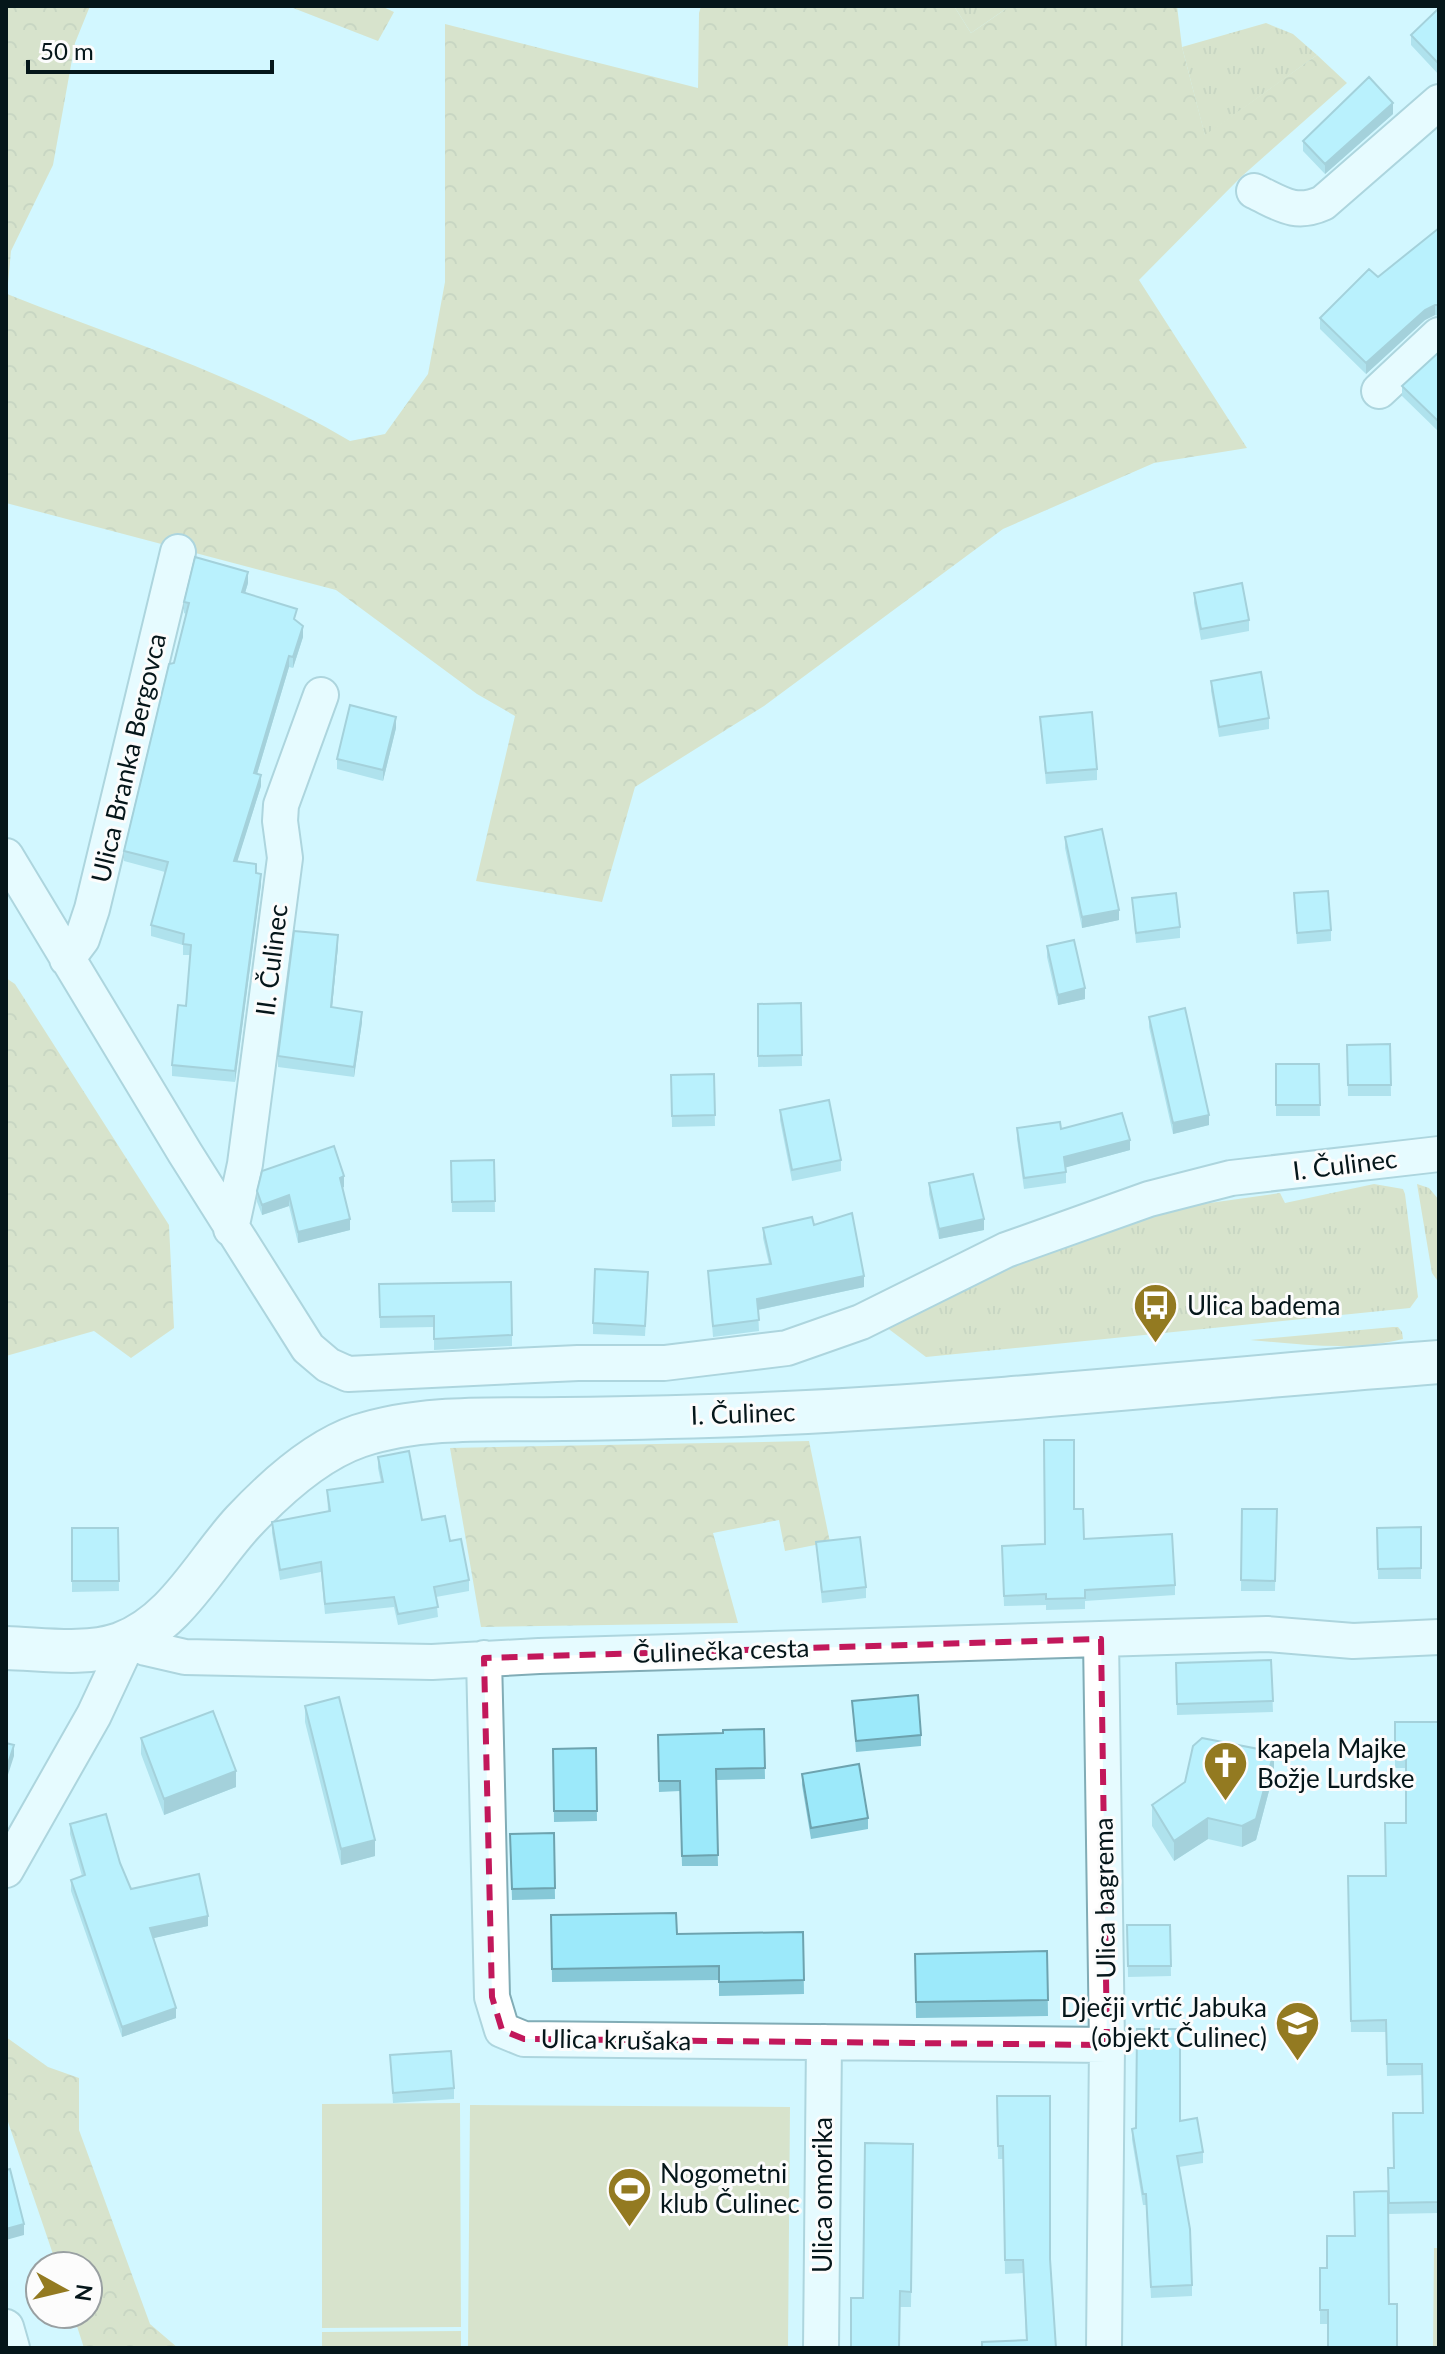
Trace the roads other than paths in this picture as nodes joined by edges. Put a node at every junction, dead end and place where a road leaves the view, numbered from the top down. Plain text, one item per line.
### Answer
1 (1439, 102) edge
2 (1254, 191) dead end
3 (1439, 335) edge
4 (1379, 391) dead end
5 (178, 552) dead end
6 (321, 695) dead end
7 (6, 856) edge
8 (67, 959) junction
9 (1439, 1154) edge
10 (231, 1229) junction
11 (1439, 1362) edge
12 (1439, 1637) edge
13 (1101, 1639) junction
14 (129, 1640) junction
15 (6, 1648) edge
16 (484, 1658) junction
17 (6, 1870) edge
18 (824, 2042) junction
19 (1107, 2045) junction
20 (6, 2327) edge
21 (12, 2348) edge
22 (821, 2348) edge
23 (1104, 2348) edge

1 - 2 street
3 - 4 street
5 - 8 street, Ulica Branka Bergovca
6 - 10 street, II. Čulinec
7 - 8 street
8 - 10 street
9 - 10 street, I. Čulinec
11 - 14 street, I. Čulinec
12 - 13 street, Čulinečka cesta
13 - 16 street, Čulinečka cesta
13 - 19 street, Ulica bagrema
14 - 15 street
14 - 16 street, Čulinečka cesta
14 - 17 street
16 - 18 street, Ulica krušaka
18 - 19 street, Ulica krušaka
18 - 22 street, Ulica omorika
19 - 23 street, Ulica bagrema
20 - 21 street

